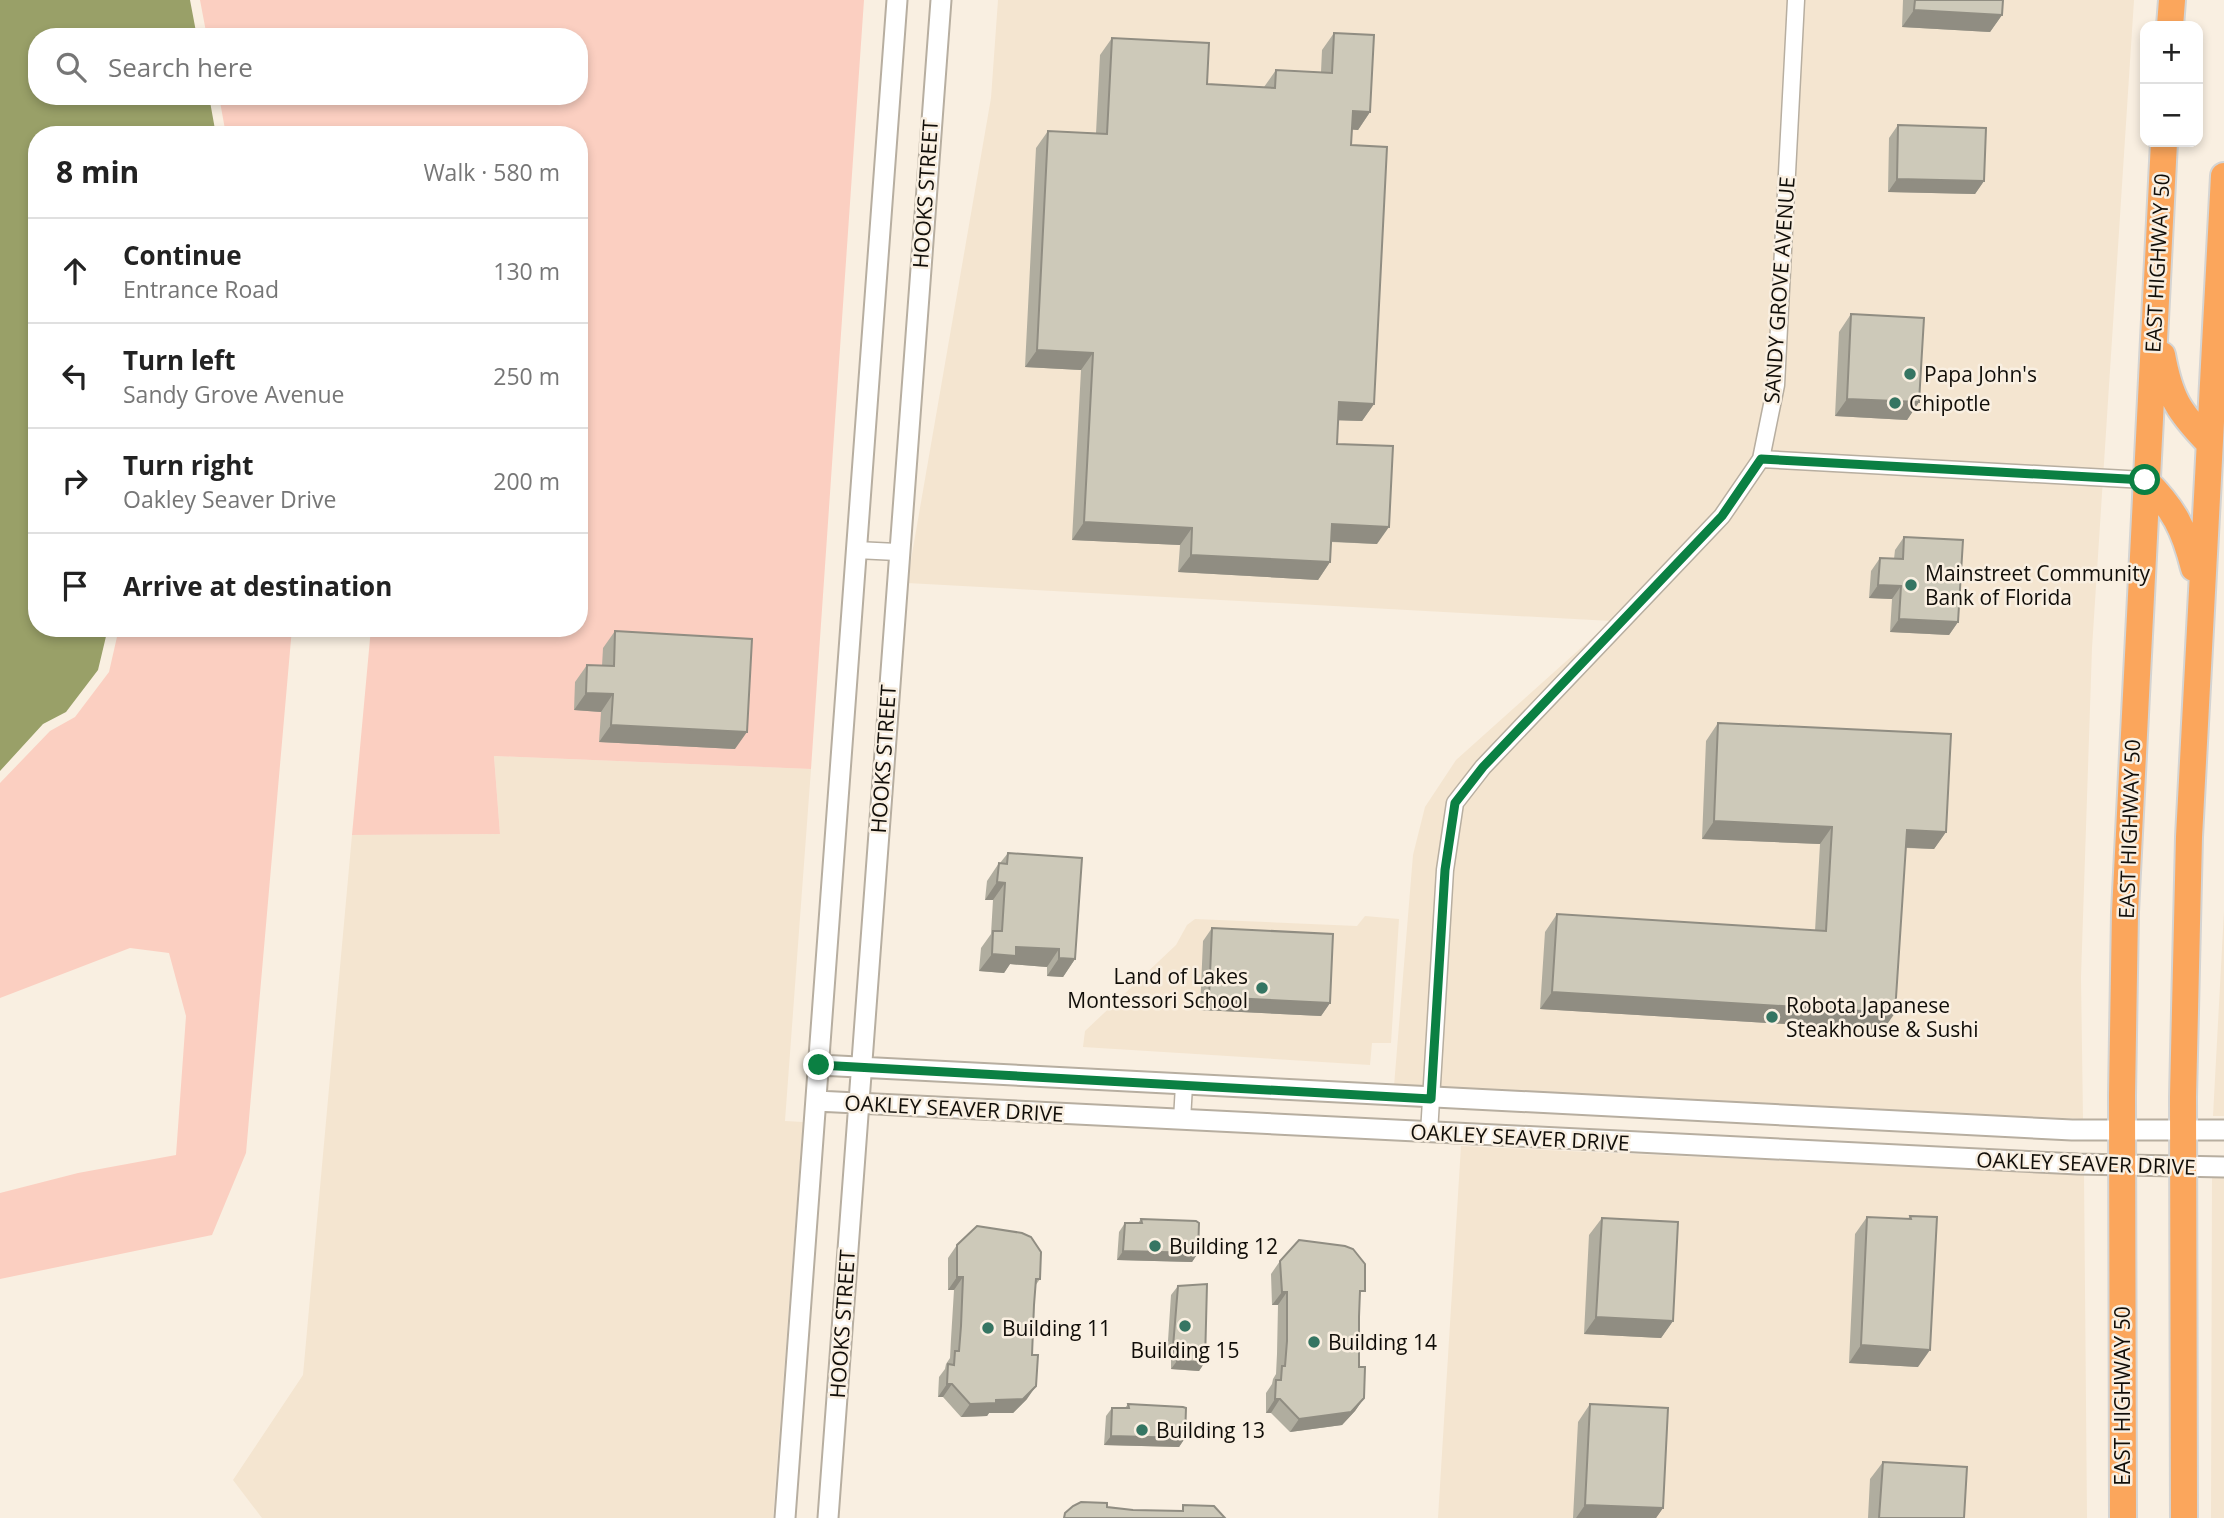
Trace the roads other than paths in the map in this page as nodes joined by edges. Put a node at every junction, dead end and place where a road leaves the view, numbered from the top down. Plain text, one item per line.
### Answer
1 (897, 0) edge
2 (940, 0) edge
3 (1796, 0) edge
4 (2172, 0) edge
5 (2170, 21) edge
6 (2164, 147) edge
7 (2224, 176) edge
8 (2154, 315) junction
9 (2216, 443) edge
10 (1761, 459) junction
11 (2145, 480) junction
12 (856, 550) junction
13 (897, 552) junction
14 (2200, 593) junction
15 (819, 1065) junction
16 (861, 1069) junction
17 (1184, 1086) junction
18 (1431, 1099) junction
19 (816, 1101) junction
20 (858, 1103) junction
21 (1182, 1120) junction
22 (2122, 1129) junction
23 (2183, 1129) junction
24 (2224, 1130) edge
25 (1429, 1133) junction
26 (2121, 1165) junction
27 (2183, 1166) junction
28 (2224, 1167) edge
29 (785, 1518) edge
30 (828, 1518) edge
31 (2123, 1518) edge
32 (2184, 1518) edge

1 - 12 street, HOOKS STREET
2 - 13 street, HOOKS STREET
3 - 10 street, SANDY GROVE AVENUE
4 - 5 highway
6 - 8 highway, EAST HIGHWAY 50
7 - 9 highway
8 - 9 highway
8 - 11 highway, EAST HIGHWAY 50
9 - 14 highway
10 - 11 street
10 - 18 street, SANDY GROVE AVENUE
11 - 14 highway
11 - 22 highway, EAST HIGHWAY 50
12 - 13 street
12 - 15 street, HOOKS STREET
13 - 16 street, HOOKS STREET
14 - 23 highway
15 - 16 street, OAKLEY SEAVER DRIVE
15 - 19 street, HOOKS STREET
16 - 17 street, OAKLEY SEAVER DRIVE
16 - 20 street, HOOKS STREET
17 - 18 street, OAKLEY SEAVER DRIVE
17 - 21 street
18 - 22 street, OAKLEY SEAVER DRIVE
18 - 25 street, SANDY GROVE AVENUE
19 - 20 street, OAKLEY SEAVER DRIVE
19 - 29 street, HOOKS STREET
20 - 21 street, OAKLEY SEAVER DRIVE
20 - 30 street, HOOKS STREET
21 - 25 street, OAKLEY SEAVER DRIVE
22 - 23 street, OAKLEY SEAVER DRIVE
22 - 26 highway, EAST HIGHWAY 50
23 - 24 street, OAKLEY SEAVER DRIVE
23 - 27 highway
25 - 26 street, OAKLEY SEAVER DRIVE
26 - 27 street, OAKLEY SEAVER DRIVE
26 - 31 highway, EAST HIGHWAY 50
27 - 28 street, OAKLEY SEAVER DRIVE
27 - 32 highway

